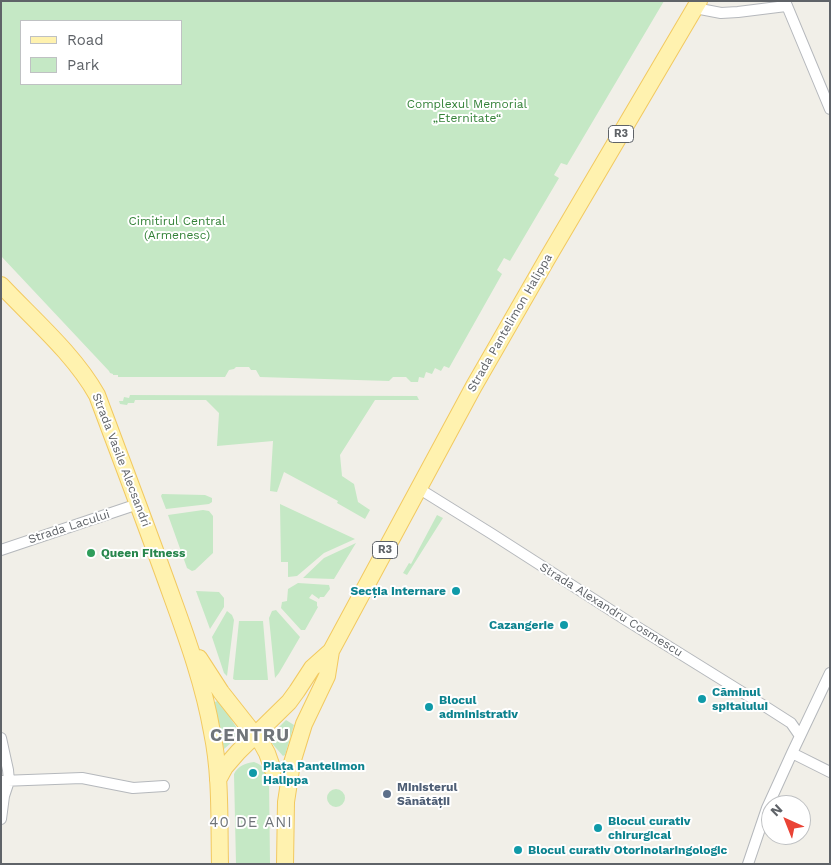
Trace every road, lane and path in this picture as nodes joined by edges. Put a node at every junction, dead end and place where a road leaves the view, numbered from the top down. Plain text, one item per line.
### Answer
1 (786, 3) edge
2 (697, 5) edge
3 (830, 109) edge
4 (1, 285) edge
5 (418, 488) junction
6 (138, 504) junction
7 (1, 538) edge
8 (5, 548) edge
9 (185, 633) junction
10 (331, 651) junction
11 (830, 673) edge
12 (254, 735) junction
13 (800, 736) junction
14 (1, 738) edge
15 (792, 753) junction
16 (229, 762) junction
17 (273, 770) junction
18 (830, 772) edge
19 (218, 780) junction
20 (5, 781) edge
21 (164, 786) dead end
22 (286, 802) junction
23 (1, 819) edge
24 (220, 864) edge
25 (285, 864) edge
26 (748, 864) edge

1 - 2 street
1 - 3 street
2 - 5 main road, Strada Pantelimon Halippa / R3
4 - 6 main road, Strada Vasile Alecsandri
5 - 10 main road, Strada Pantelimon Halippa / R3
5 - 13 street, Strada Alexandru Cosmescu
6 - 8 street, Strada Lacului
6 - 9 main road, Strada Vasile Alecsandri
7 - 8 street
9 - 12 main road
9 - 19 main road, Strada Vasile Alecsandri
10 - 12 main road, Strada Pantelimon Halippa / R3
10 - 22 main road, Strada Pantelimon Halippa / R3
11 - 13 street
12 - 16 main road, Strada Pantelimon Halippa / R3
12 - 17 main road
13 - 15 street
14 - 20 street
15 - 18 street
15 - 26 street
16 - 17 main road, R3
16 - 19 main road, R3
17 - 22 main road, R3
19 - 24 main road
20 - 21 street
20 - 23 street
22 - 25 main road, R3

